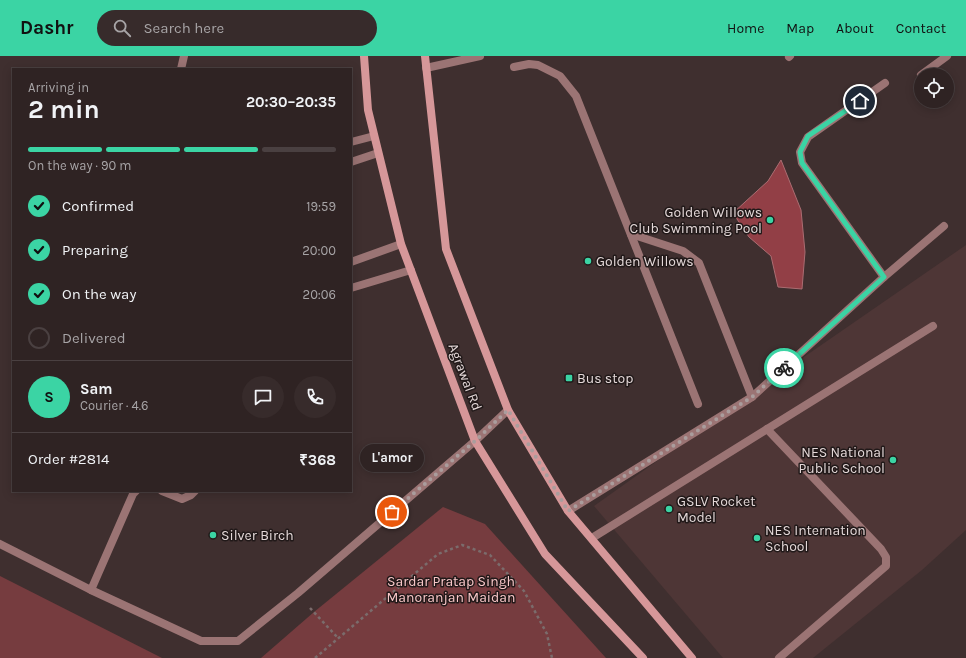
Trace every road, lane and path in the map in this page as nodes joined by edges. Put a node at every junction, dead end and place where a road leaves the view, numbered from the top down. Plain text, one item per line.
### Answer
1 (184, 56) edge
2 (364, 56) edge
3 (425, 56) edge
4 (480, 56) edge
5 (947, 56) edge
6 (514, 67) dead end
7 (181, 68) edge
8 (426, 68) junction
9 (931, 68) edge
10 (885, 83) dead end
11 (374, 136) junction
12 (352, 142) edge
13 (378, 153) junction
14 (352, 162) edge
15 (944, 226) dead end
16 (631, 234) junction
17 (402, 244) junction
18 (352, 262) edge
19 (411, 270) junction
20 (884, 277) junction
21 (352, 288) edge
22 (933, 326) dead end
23 (752, 397) junction
24 (698, 404) dead end
25 (508, 410) junction
26 (767, 429) junction
27 (475, 441) junction
28 (135, 492) edge
29 (164, 492) edge
30 (195, 492) edge
31 (568, 511) junction
32 (592, 538) junction
33 (0, 544) edge
34 (91, 590) junction
35 (298, 594) junction
36 (338, 638) junction
37 (315, 658) edge
38 (552, 658) edge
39 (643, 658) edge
40 (692, 658) edge
41 (779, 658) edge

1 - 7 street
2 - 11 street, Agrawal Rd
3 - 8 street, Agrawal Rd
4 - 8 street
5 - 9 street
6 - 16 street
8 - 25 street, Agrawal Rd
10 - 20 street
11 - 12 street
11 - 13 street, Agrawal Rd
13 - 14 street
13 - 17 street, Agrawal Rd
15 - 20 street
16 - 23 street
16 - 24 street
17 - 18 street
17 - 19 street, Agrawal Rd
19 - 21 street
19 - 27 street, Agrawal Rd
20 - 23 street
22 - 26 street
23 - 31 street
25 - 27 street
25 - 31 street, Agrawal Rd
26 - 32 street
26 - 41 street
27 - 35 street
27 - 39 street, Agrawal Rd
28 - 34 street
29 - 30 street
31 - 32 street, Agrawal Rd
32 - 40 street, Agrawal Rd
33 - 34 street
34 - 35 street
35 - 36 path
36 - 37 path
36 - 38 path

